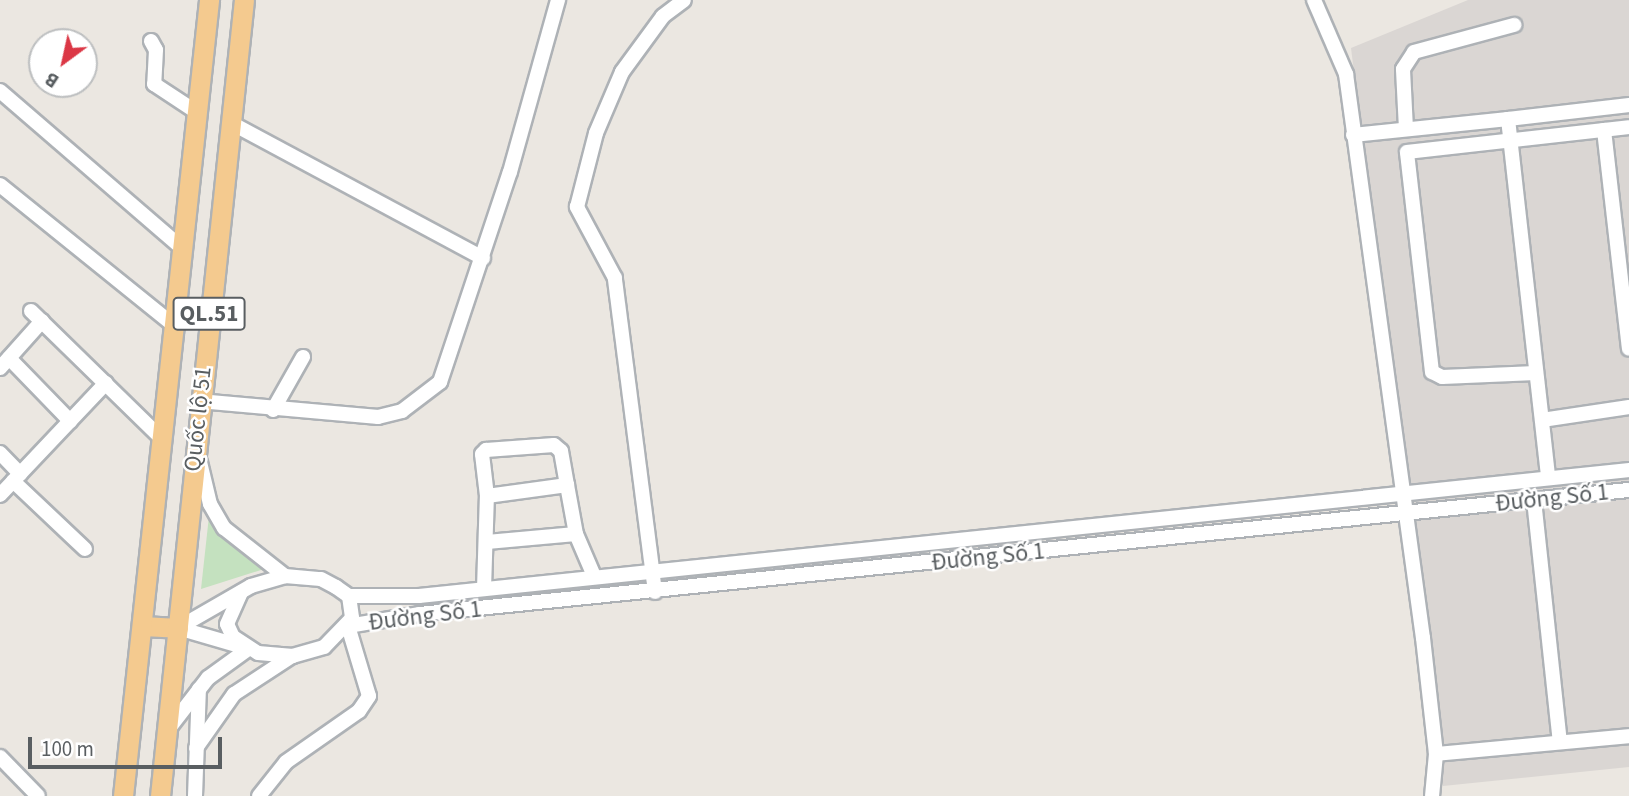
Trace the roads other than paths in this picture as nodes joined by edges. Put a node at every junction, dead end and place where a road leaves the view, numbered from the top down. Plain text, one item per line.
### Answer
1 (209, 0) edge
2 (244, 0) edge
3 (558, 0) edge
4 (684, 0) edge
5 (1314, 0) edge
6 (1514, 25) dead end
7 (151, 41) dead end
8 (0, 91) edge
9 (1629, 105) edge
10 (198, 113) junction
11 (1508, 119) junction
12 (231, 123) junction
13 (1629, 127) edge
14 (1406, 129) junction
15 (1604, 130) junction
16 (1353, 135) junction
17 (1511, 140) junction
18 (0, 185) edge
19 (181, 247) junction
20 (483, 258) junction
21 (172, 324) junction
22 (1629, 349) edge
23 (303, 357) dead end
24 (5, 363) edge
25 (1536, 373) junction
26 (106, 383) junction
27 (199, 401) junction
28 (1629, 407) edge
29 (273, 410) junction
30 (1542, 420) junction
31 (70, 421) junction
32 (160, 437) junction
33 (196, 440) junction
34 (0, 453) edge
35 (1629, 470) edge
36 (16, 478) junction
37 (1548, 478) junction
38 (567, 485) junction
39 (1629, 490) edge
40 (1403, 494) junction
41 (0, 495) edge
42 (487, 496) junction
43 (1534, 500) junction
44 (1406, 516) junction
45 (576, 534) junction
46 (487, 542) junction
47 (85, 548) dead end
48 (652, 570) junction
49 (285, 576) junction
50 (594, 576) junction
51 (484, 589) junction
52 (241, 592) junction
53 (655, 592) junction
54 (349, 596) junction
55 (142, 626) junction
56 (348, 626) junction
57 (178, 628) junction
58 (248, 649) junction
59 (293, 656) junction
60 (199, 688) junction
61 (166, 733) junction
62 (1629, 736) edge
63 (1560, 742) junction
64 (196, 748) junction
65 (1436, 754) junction
66 (0, 757) edge
67 (38, 796) edge
68 (123, 796) edge
69 (160, 796) edge
70 (195, 796) edge
71 (260, 796) edge
72 (1432, 796) edge

1 - 10 highway, Quốc lộ 51 / QL.51
2 - 12 highway, Quốc lộ 51 / QL.51
3 - 20 street
4 - 48 street
5 - 16 street
6 - 14 street
7 - 10 street
8 - 19 street
9 - 11 street
10 - 19 highway, Quốc lộ 51 / QL.51
11 - 14 street
11 - 17 street
12 - 20 street
12 - 27 highway, Quốc lộ 51 / QL.51
13 - 15 street
14 - 16 street
15 - 17 street
15 - 22 street
16 - 40 street
17 - 25 street
17 - 25 street
18 - 21 street
19 - 21 highway, Quốc lộ 51 / QL.51
20 - 29 street
21 - 32 highway, Quốc lộ 51 / QL.51
23 - 29 street
24 - 26 street
24 - 31 street
25 - 30 street
26 - 31 street
26 - 32 street
27 - 29 street
27 - 33 highway, Quốc lộ 51 / QL.51
28 - 30 street
30 - 37 street
31 - 36 street
32 - 55 highway, Quốc lộ 51 / QL.51
33 - 49 street
33 - 57 highway, Quốc lộ 51 / QL.51
34 - 36 street
35 - 37 street, Đường Số 1
36 - 41 street
36 - 47 street
37 - 40 street, Đường Số 1
38 - 42 street
38 - 42 street
38 - 45 street
39 - 43 street, Đường Số 1
40 - 44 street
40 - 48 street, Đường Số 1
42 - 46 street
43 - 44 street, Đường Số 1
43 - 63 street
44 - 53 street, Đường Số 1
44 - 65 street
45 - 46 street
45 - 50 street
46 - 51 street
48 - 50 street, Đường Số 1
48 - 53 street
49 - 52 street
49 - 54 street
50 - 51 street, Đường Số 1
51 - 54 street, Đường Số 1
52 - 57 street
52 - 58 street
53 - 56 street, Đường Số 1
54 - 56 street
55 - 57 highway
55 - 68 highway, Quốc lộ 51 / QL.51
56 - 59 street
56 - 71 street
57 - 58 street
57 - 61 highway, Quốc lộ 51 / QL.51
58 - 59 street
58 - 60 street
59 - 64 street
60 - 61 street
60 - 64 street
61 - 69 highway, Quốc lộ 51 / QL.51
62 - 63 street
63 - 65 street
64 - 70 street
65 - 72 street
66 - 67 street

